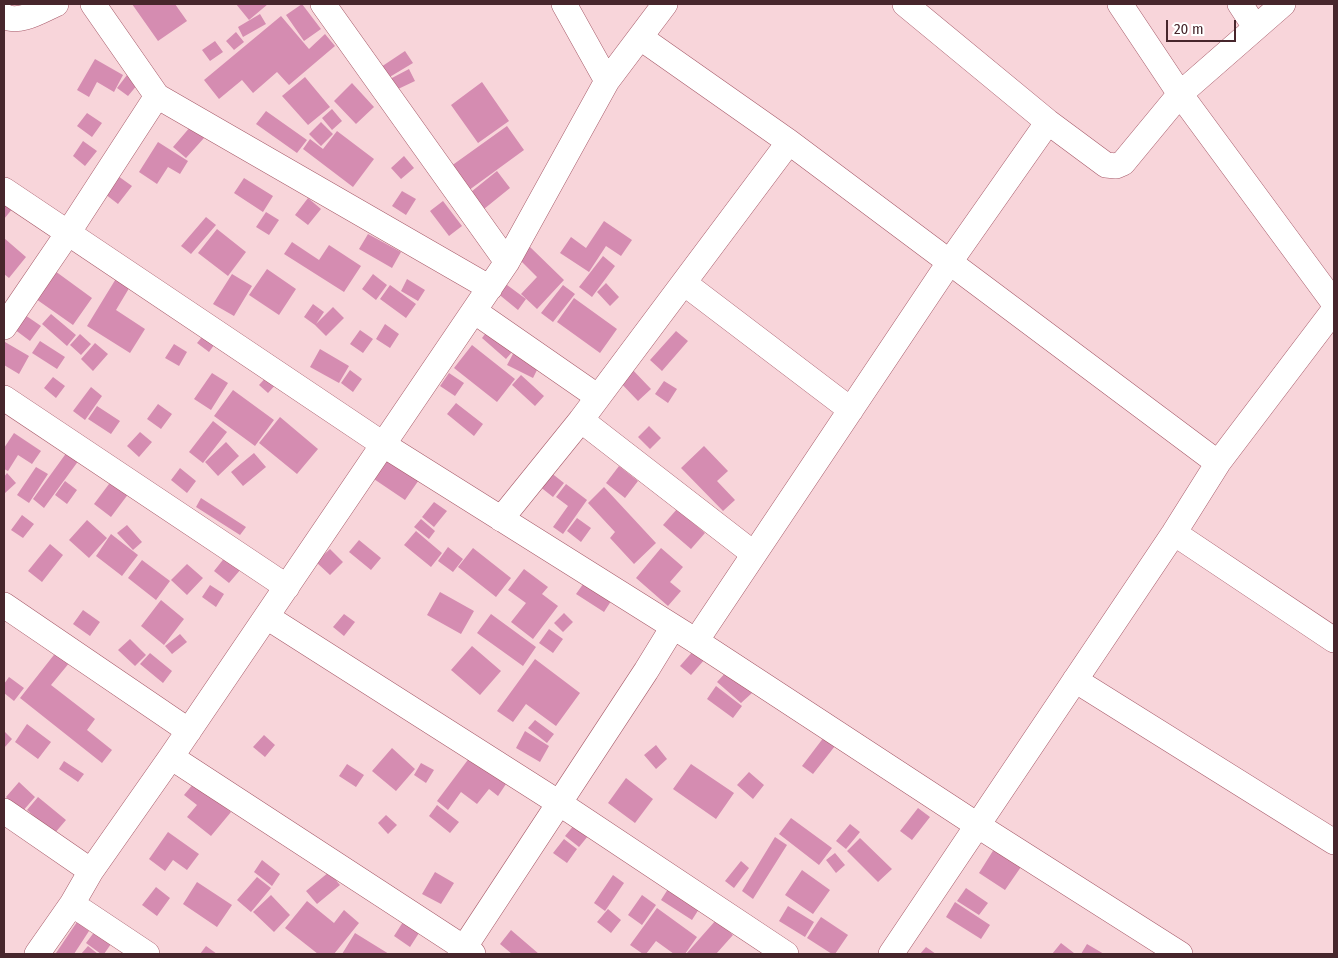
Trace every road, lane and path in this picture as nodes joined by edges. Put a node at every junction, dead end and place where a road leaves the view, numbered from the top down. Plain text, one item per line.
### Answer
1 (56, 4) edge
2 (93, 4) edge
3 (323, 4) edge
4 (564, 4) edge
5 (665, 4) edge
6 (905, 4) edge
7 (1120, 4) edge
8 (1240, 4) edge
9 (1283, 4) edge
10 (4, 16) edge
11 (1255, 28) junction
12 (641, 38) junction
13 (607, 81) junction
14 (1180, 94) junction
15 (157, 96) junction
16 (1048, 122) junction
17 (789, 142) junction
18 (4, 190) edge
19 (68, 233) junction
20 (507, 262) junction
21 (949, 263) junction
22 (684, 283) junction
23 (490, 288) junction
24 (1334, 303) edge
25 (1334, 310) edge
26 (474, 311) junction
27 (4, 327) edge
28 (598, 397) junction
29 (4, 398) edge
30 (851, 410) junction
31 (581, 420) junction
32 (384, 446) junction
33 (1218, 463) junction
34 (501, 519) junction
35 (1174, 533) junction
36 (754, 554) junction
37 (287, 587) junction
38 (4, 605) edge
39 (267, 617) junction
40 (673, 627) junction
41 (1334, 640) edge
42 (696, 642) junction
43 (1075, 680) junction
44 (189, 731) junction
45 (171, 758) junction
46 (559, 803) junction
47 (4, 811) edge
48 (977, 825) junction
49 (1334, 842) edge
50 (92, 871) junction
51 (72, 904) junction
52 (466, 952) edge
53 (37, 954) edge
54 (147, 954) edge
55 (786, 954) edge
56 (891, 954) edge
57 (1180, 954) edge

1 - 10 street
2 - 15 street
3 - 20 street
4 - 13 street
5 - 12 street
6 - 16 street
7 - 14 street
8 - 11 street
9 - 11 street
11 - 14 street
12 - 13 street
12 - 17 street
13 - 20 street
14 - 16 street
14 - 24 street
15 - 19 street
15 - 23 street
16 - 21 street
17 - 21 street
17 - 22 street
18 - 19 street
19 - 27 street
19 - 32 street
20 - 23 street
21 - 30 street
21 - 33 street
22 - 28 street
22 - 30 street
23 - 26 street
25 - 33 street
26 - 28 street
26 - 32 street
28 - 31 street
29 - 37 street
30 - 36 street
31 - 34 street
31 - 36 street
32 - 34 street
32 - 37 street
33 - 35 street
34 - 40 street
35 - 41 street
35 - 43 street
36 - 42 street
37 - 39 street
38 - 44 street
39 - 44 street
39 - 46 street
40 - 42 street
40 - 46 street
42 - 48 street
43 - 48 street
43 - 49 street
44 - 45 street
45 - 50 street
45 - 52 street
46 - 52 street
46 - 55 street
47 - 50 street
48 - 56 street
48 - 57 street
50 - 51 street
51 - 53 street
51 - 54 street

